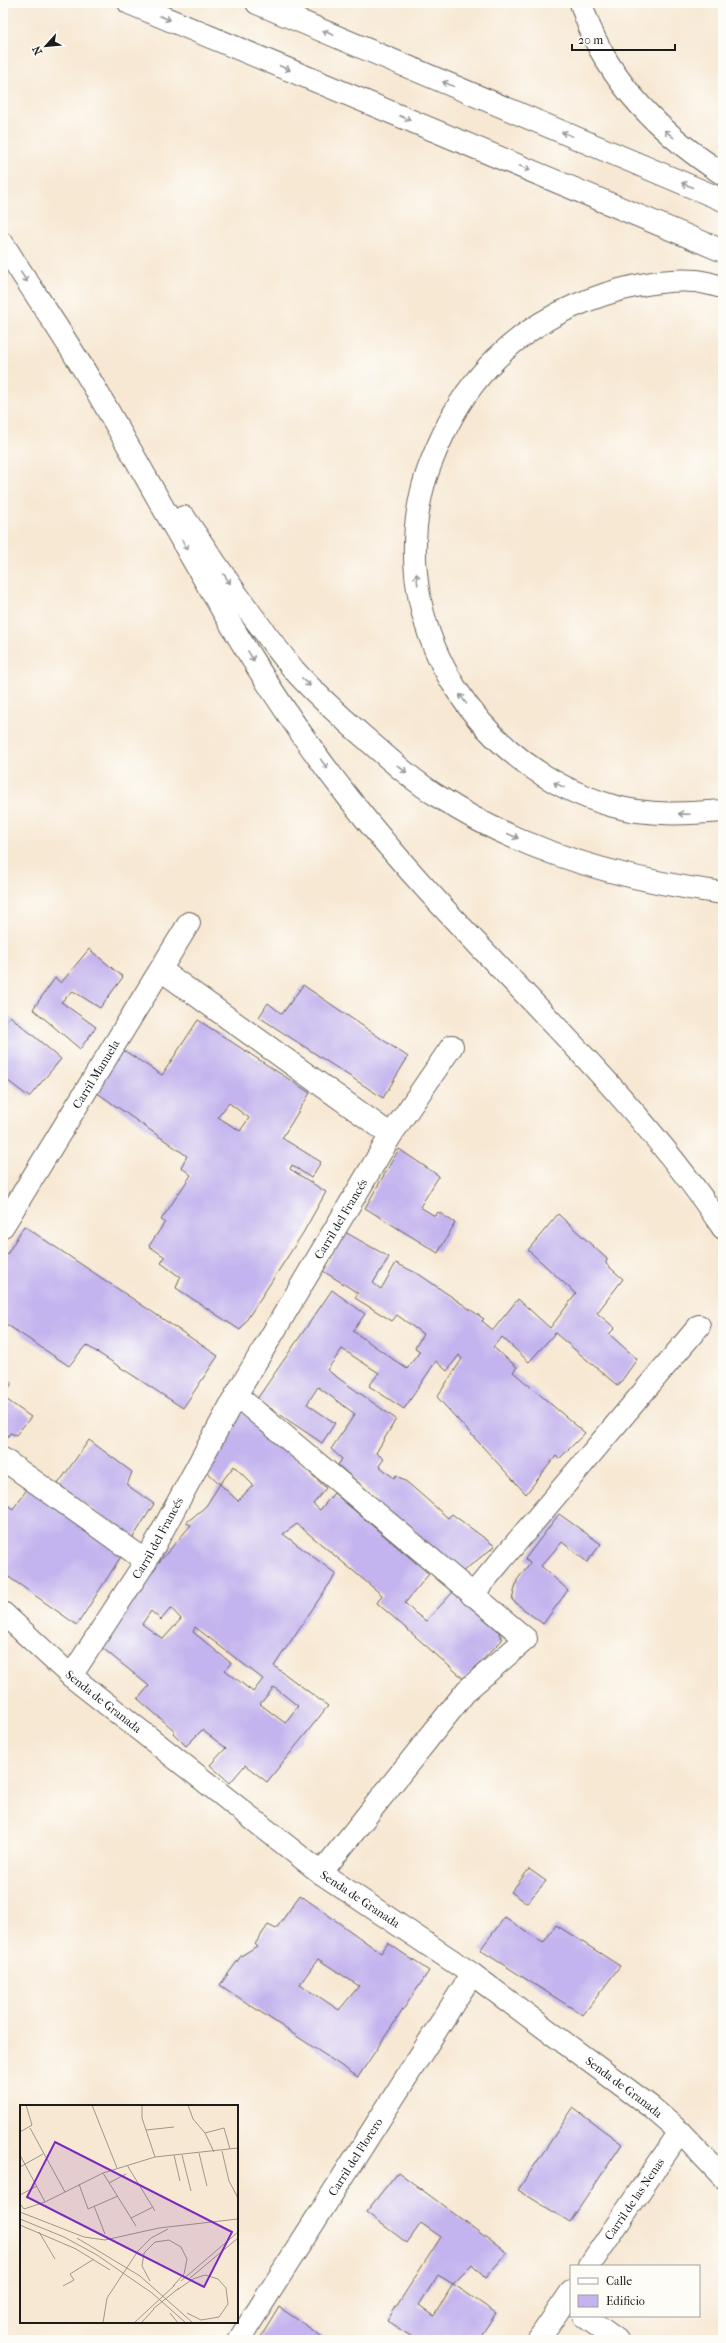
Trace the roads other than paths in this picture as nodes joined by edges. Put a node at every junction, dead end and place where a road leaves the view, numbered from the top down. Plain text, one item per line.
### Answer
1 (129, 3) edge
2 (257, 3) edge
3 (581, 3) edge
4 (723, 174) edge
5 (723, 200) edge
6 (3, 244) edge
7 (723, 251) edge
8 (723, 287) edge
9 (94, 386) junction
10 (723, 811) edge
11 (723, 893) edge
12 (189, 923) dead end
13 (161, 970) junction
14 (452, 1046) dead end
15 (391, 1135) junction
16 (3, 1226) edge
17 (723, 1228) edge
18 (699, 1326) dead end
19 (236, 1395) junction
20 (3, 1459) edge
21 (146, 1561) junction
22 (472, 1595) junction
23 (3, 1613) edge
24 (71, 1676) junction
25 (321, 1873) junction
26 (472, 1974) junction
27 (680, 2132) junction
28 (723, 2177) edge
29 (590, 2265) edge
30 (569, 2300) edge
31 (585, 2317) edge
32 (239, 2340) edge
33 (538, 2340) edge
34 (617, 2340) edge

1 -> 7 main road
5 -> 2 main road
4 -> 3 main road
6 -> 9 main road
10 -> 8 main road
9 -> 11 main road
9 -> 17 main road
12 - 13 main road, Carril Manuela
13 - 15 main road
13 - 16 main road, Carril Manuela
14 - 15 main road, Carril del Francés
15 - 19 main road, Carril del Francés
18 - 22 main road
19 - 21 main road, Carril del Francés
19 - 22 main road
20 - 21 main road
21 - 24 main road, Carril del Francés
22 - 25 main road
23 - 24 main road, Senda de Granada
24 - 25 main road, Senda de Granada
25 - 26 main road, Senda de Granada
26 - 27 main road, Senda de Granada
26 - 32 main road, Carril del Florero
27 - 28 main road, Senda de Granada
27 - 29 main road, Carril de las Nenas
30 - 33 main road
31 - 34 main road

